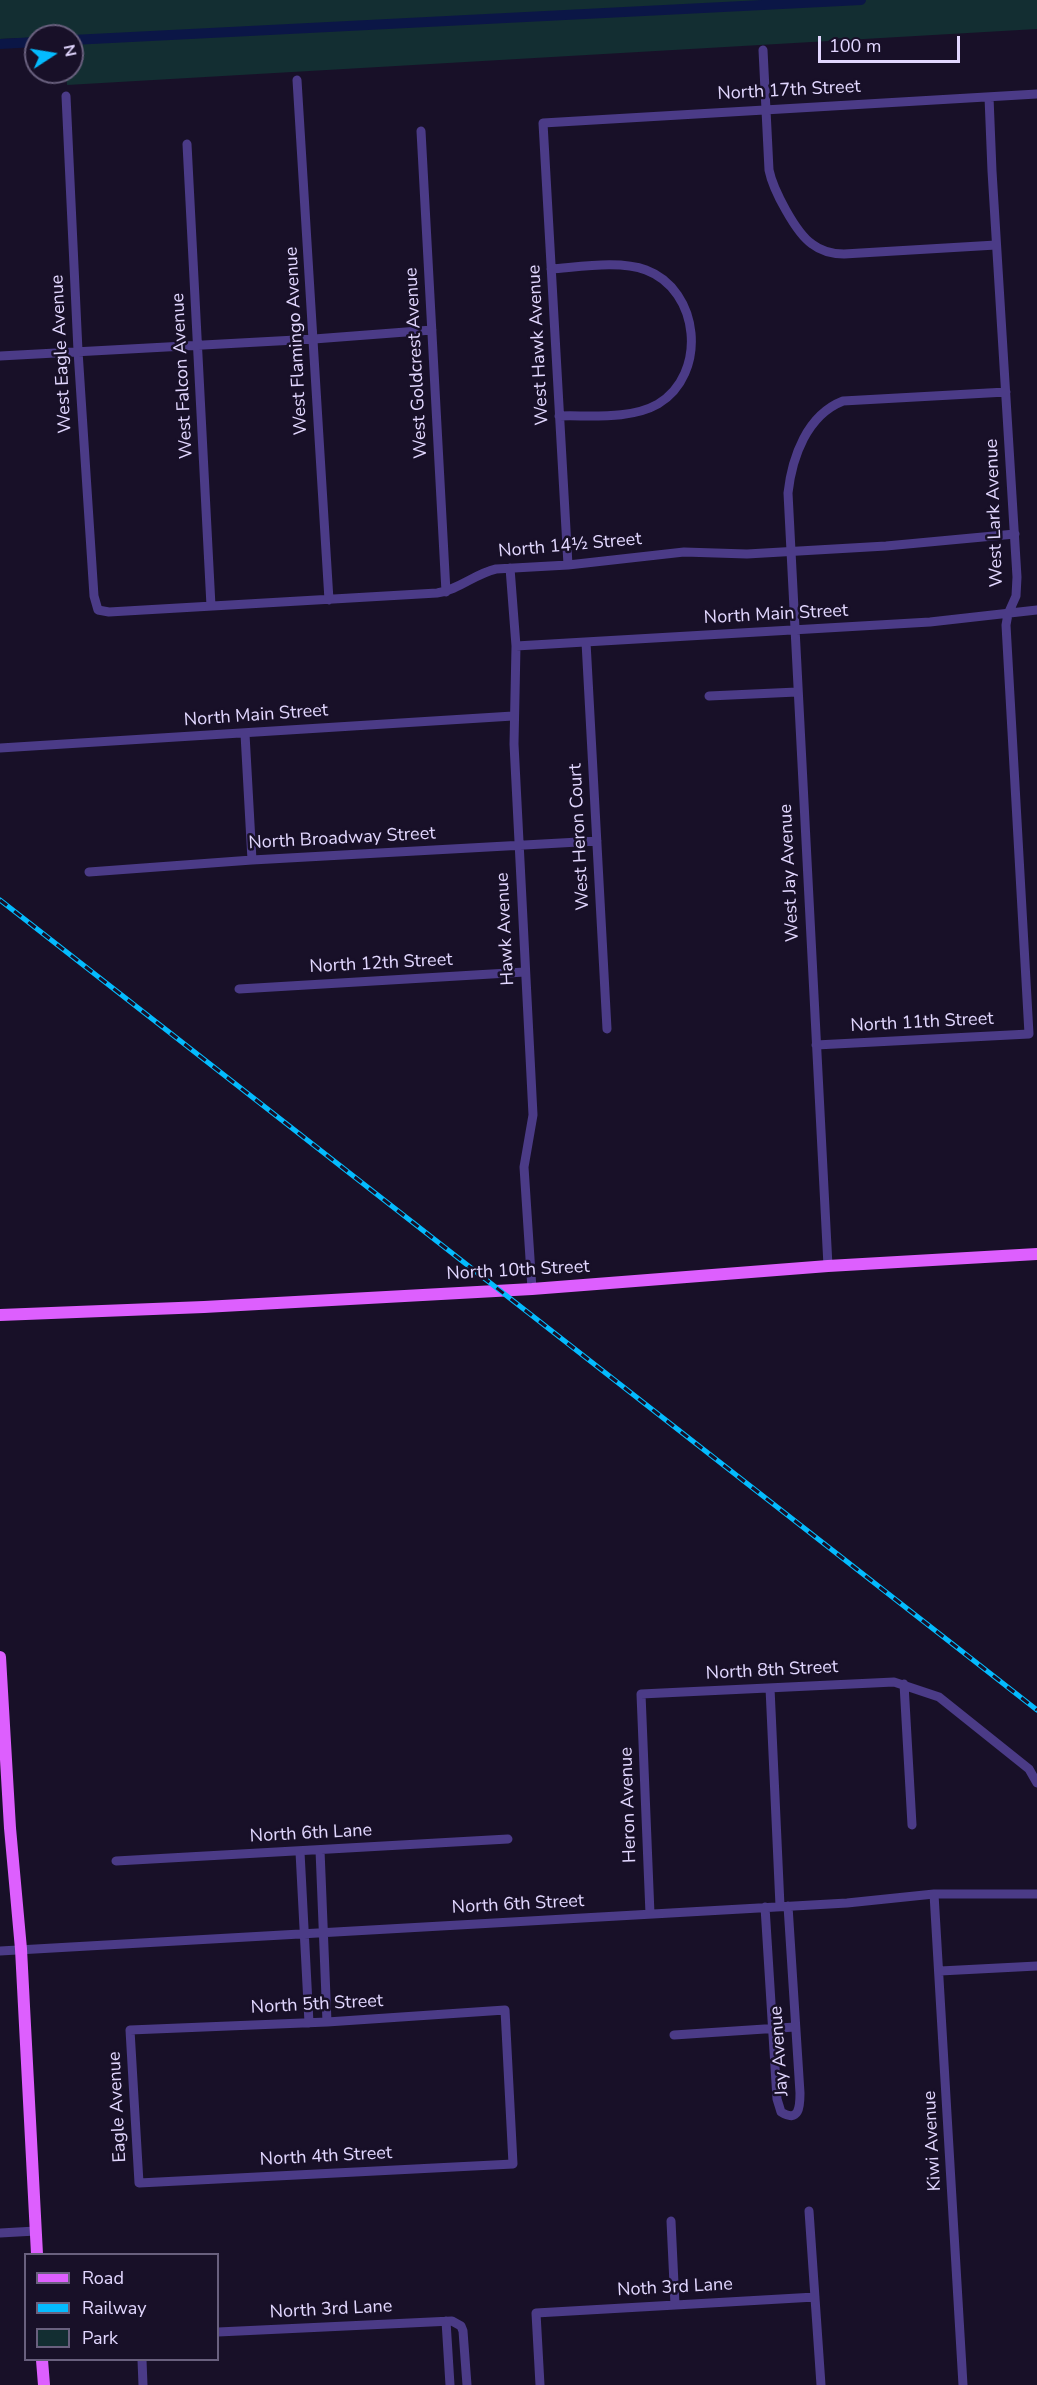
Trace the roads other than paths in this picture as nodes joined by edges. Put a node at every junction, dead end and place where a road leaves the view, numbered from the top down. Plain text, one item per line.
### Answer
1 (763, 50) dead end
2 (297, 80) dead end
3 (1037, 94) edge
4 (66, 96) dead end
5 (989, 97) junction
6 (766, 109) junction
7 (543, 123) joint
8 (421, 131) dead end
9 (186, 144) dead end
10 (996, 245) junction
11 (551, 269) junction
12 (432, 330) junction
13 (314, 339) junction
14 (198, 344) junction
15 (78, 351) junction
16 (0, 356) edge
17 (1006, 392) junction
18 (559, 416) junction
19 (1015, 534) junction
20 (790, 552) junction
21 (568, 565) junction
22 (510, 568) junction
23 (446, 592) junction
24 (329, 600) junction
25 (211, 606) junction
26 (98, 610) joint
27 (1037, 610) edge
28 (1008, 614) junction
29 (794, 630) junction
30 (586, 642) junction
31 (516, 646) junction
32 (797, 692) junction
33 (709, 696) dead end
34 (513, 716) junction
35 (245, 734) junction
36 (0, 748) edge
37 (597, 841) junction
38 (518, 846) junction
39 (252, 860) junction
40 (89, 872) dead end
41 (525, 972) junction
42 (239, 989) dead end
43 (607, 1029) dead end
44 (1029, 1034) joint
45 (816, 1045) junction
46 (1037, 1254) edge
47 (828, 1266) junction
48 (532, 1288) junction
49 (0, 1315) edge
50 (0, 1657) edge
51 (904, 1684) junction
52 (770, 1688) junction
53 (641, 1694) joint
54 (1037, 1783) edge
55 (912, 1825) dead end
56 (508, 1839) dead end
57 (320, 1850) junction
58 (300, 1852) junction
59 (116, 1861) dead end
60 (934, 1894) junction
61 (1037, 1894) edge
62 (784, 1906) junction
63 (765, 1907) junction
64 (650, 1914) junction
65 (323, 1932) junction
66 (304, 1933) junction
67 (21, 1949) junction
68 (0, 1951) edge
69 (1037, 1966) edge
70 (940, 1971) junction
71 (327, 2022) junction
72 (309, 2023) junction
73 (795, 2027) junction
74 (773, 2029) junction
75 (130, 2030) joint
76 (674, 2035) dead end
77 (513, 2164) joint
78 (140, 2183) joint
79 (809, 2211) dead end
80 (671, 2221) dead end
81 (36, 2231) junction
82 (0, 2233) edge
83 (37, 2253) edge
84 (815, 2297) junction
85 (675, 2305) junction
86 (446, 2320) junction
87 (219, 2332) edge
88 (42, 2361) edge
89 (142, 2361) edge
90 (44, 2385) edge
91 (143, 2385) edge
92 (450, 2385) edge
93 (467, 2385) edge
94 (540, 2385) edge
95 (821, 2385) edge
96 (963, 2385) edge

1 - 6 street
2 - 13 street, West Flamingo Avenue
3 - 5 street, North 17th Street
4 - 15 street, West Eagle Avenue
5 - 6 street, North 17th Street
5 - 10 street, West Lark Avenue
6 - 7 street, North 17th Street
6 - 10 street
7 - 11 street, West Hawk Avenue
8 - 12 street, West Goldcrest Avenue
9 - 14 street, West Falcon Avenue
10 - 17 street, West Lark Avenue
11 - 18 street, West Hawk Avenue
11 - 18 street
12 - 13 street
12 - 23 street, West Goldcrest Avenue
13 - 14 street
13 - 24 street, West Flamingo Avenue
14 - 15 street
14 - 25 street, West Falcon Avenue
15 - 16 street
15 - 26 street, West Eagle Avenue
17 - 19 street, West Lark Avenue
17 - 20 street, West Jay Avenue
18 - 21 street, West Hawk Avenue
19 - 20 street, North 14½ Street
19 - 28 street, West Lark Avenue
20 - 21 street, North 14½ Street
20 - 29 street, West Jay Avenue
21 - 22 street, North 14½ Street
22 - 23 street, North 14½ Street
22 - 31 street, Hawk Avenue
23 - 24 street, North 14½ Street
24 - 25 street, North 14½ Street
25 - 26 street, North 14½ Street
27 - 28 street, North Main Street
28 - 29 street, North Main Street
28 - 44 street, West Lark Avenue
29 - 30 street, North Main Street
29 - 32 street, West Jay Avenue
30 - 31 street, North Main Street
30 - 37 street, West Heron Court
31 - 34 street, Hawk Avenue
32 - 33 street
32 - 45 street, West Jay Avenue
34 - 35 street, North Main Street
34 - 38 street, Hawk Avenue
35 - 36 street, North Main Street
35 - 39 street
37 - 38 street, North Broadway Street
37 - 43 street, West Heron Court
38 - 39 street, North Broadway Street
38 - 41 street, Hawk Avenue
39 - 40 street, North Broadway Street
41 - 42 street, North 12th Street
41 - 48 street, Hawk Avenue
44 - 45 street, North 11th Street
45 - 47 street, West Jay Avenue
46 - 47 main road, North 10th Street
47 - 48 main road, North 10th Street
48 - 49 main road, North 10th Street
50 - 67 main road
51 - 52 street, North 8th Street
51 - 54 street, North 8th Street
51 - 55 street
52 - 53 street, North 8th Street
52 - 62 street, Jay Avenue
53 - 64 street, Heron Avenue
56 - 57 street, North 6th Lane
57 - 58 street, North 6th Lane
57 - 65 street
58 - 59 street, North 6th Lane
58 - 66 street
60 - 61 street, North 6th Street
60 - 62 street, North 6th Street
60 - 70 street, Kiwi Avenue
62 - 63 street, North 6th Street
62 - 73 street, Jay Avenue
63 - 64 street, North 6th Street
63 - 74 street, Jay Avenue
64 - 65 street, North 6th Street
65 - 66 street, North 6th Street
65 - 71 street
66 - 67 street, North 6th Street
66 - 72 street
67 - 68 street, North 6th Street
67 - 81 main road
69 - 70 street
70 - 96 street, Kiwi Avenue
71 - 72 street, North 5th Street
71 - 77 street, North 5th Street
72 - 75 street, North 5th Street
73 - 74 street
73 - 74 street, Jay Avenue
74 - 76 street
75 - 78 street, Eagle Avenue
77 - 78 street, North 4th Street
79 - 84 street
80 - 85 street
81 - 82 street
81 - 83 main road
84 - 85 street, Noth 3rd Lane
84 - 95 street
85 - 94 street, Noth 3rd Lane
86 - 87 street, North 3rd Lane
86 - 92 street
86 - 93 street
88 - 90 main road
89 - 91 street

